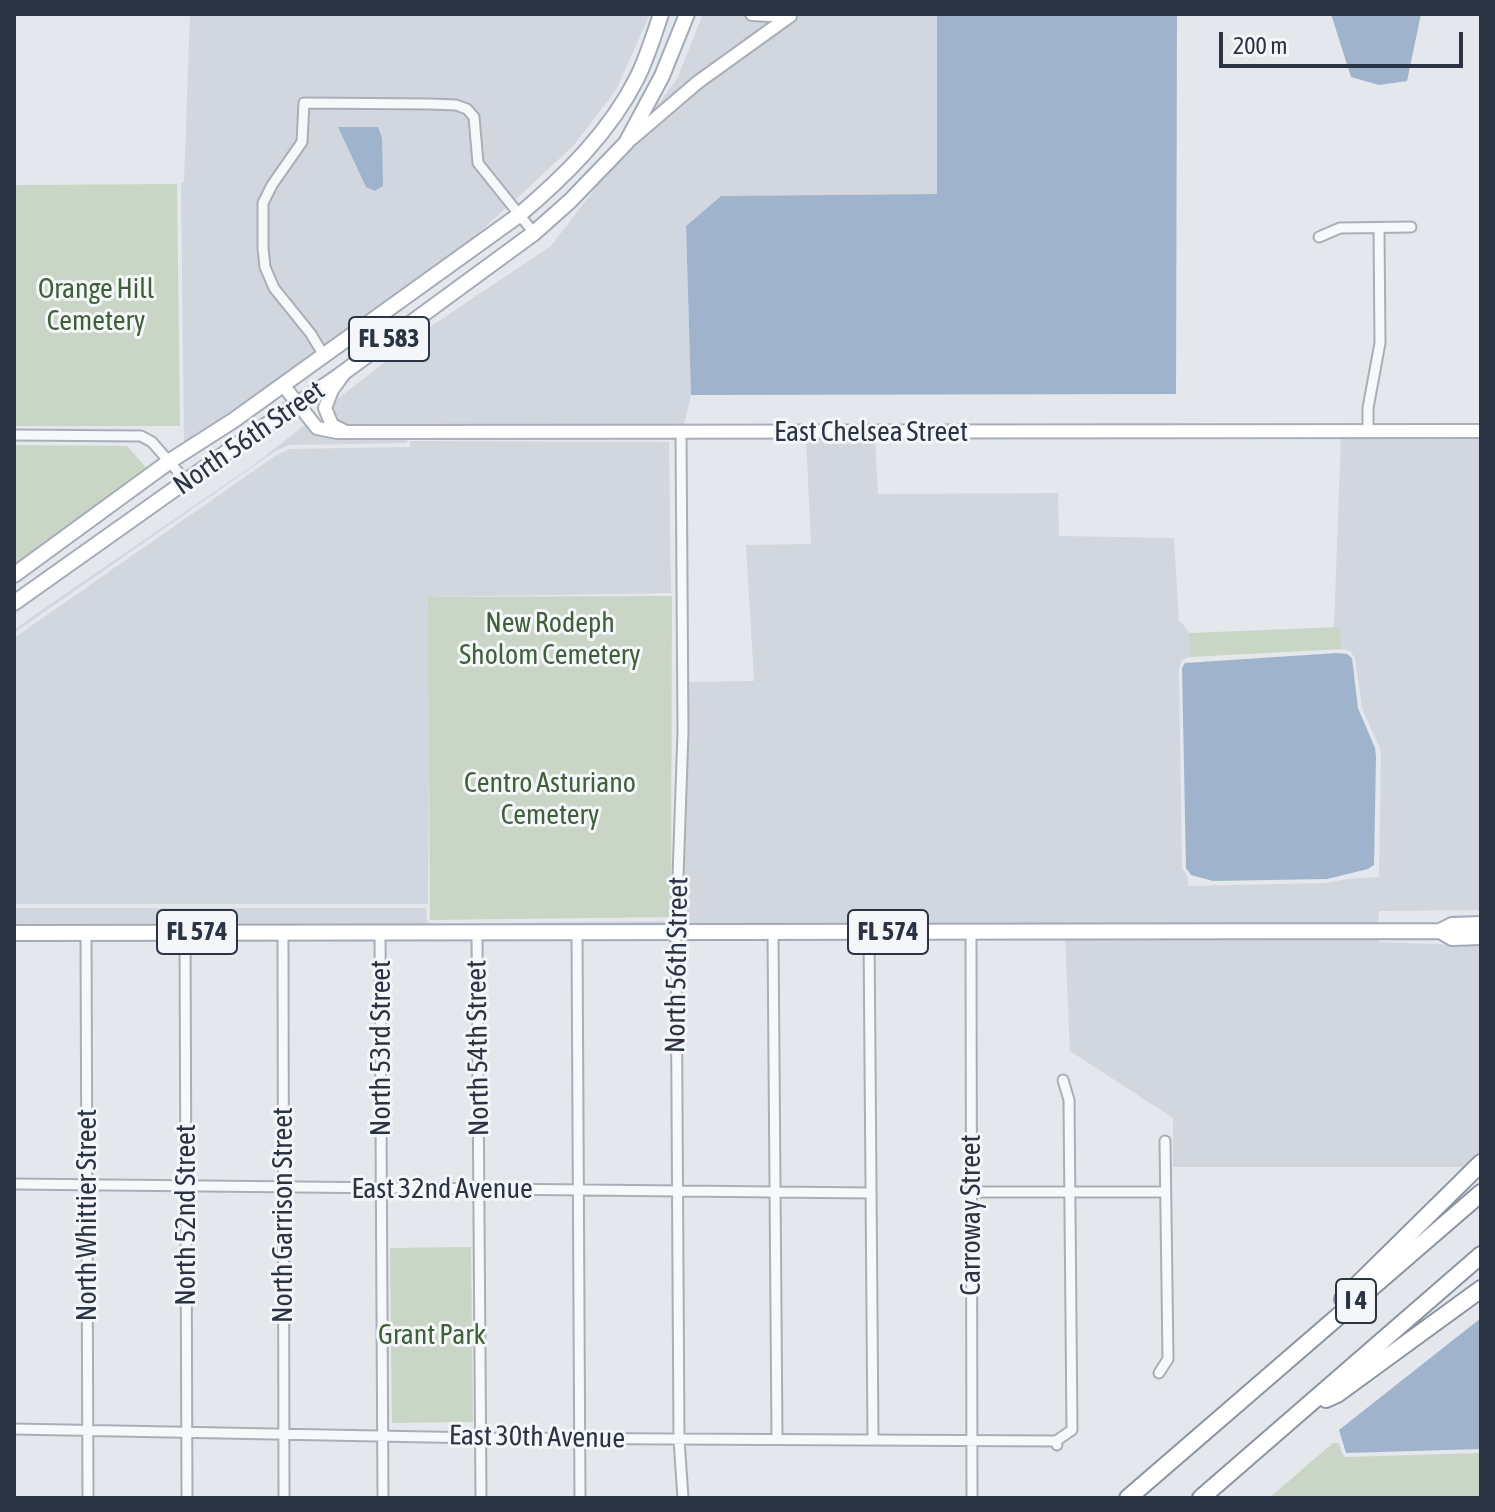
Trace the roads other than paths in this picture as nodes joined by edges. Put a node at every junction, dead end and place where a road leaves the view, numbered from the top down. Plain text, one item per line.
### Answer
1 (661, 14) edge
2 (687, 14) edge
3 (752, 14) edge
4 (790, 16) edge
5 (626, 143) junction
6 (519, 215) junction
7 (1411, 227) dead end
8 (1379, 228) junction
9 (534, 233) junction
10 (1319, 237) dead end
11 (324, 356) junction
12 (347, 370) junction
13 (283, 385) junction
14 (297, 404) junction
15 (1368, 431) junction
16 (1481, 431) edge
17 (351, 433) junction
18 (681, 433) junction
19 (14, 435) edge
20 (170, 461) junction
21 (186, 481) junction
22 (54, 546) junction
23 (14, 575) edge
24 (14, 586) edge
25 (14, 603) edge
26 (1481, 924) edge
27 (1440, 931) junction
28 (86, 932) junction
29 (185, 932) junction
30 (869, 932) junction
31 (971, 932) junction
32 (14, 933) edge
33 (283, 933) junction
34 (380, 933) junction
35 (773, 933) junction
36 (477, 934) junction
37 (577, 934) junction
38 (676, 934) junction
39 (1481, 937) edge
40 (1063, 1080) dead end
41 (1165, 1141) dead end
42 (1481, 1163) edge
43 (14, 1184) edge
44 (87, 1184) junction
45 (186, 1187) junction
46 (283, 1188) junction
47 (382, 1189) junction
48 (480, 1189) junction
49 (579, 1189) junction
50 (676, 1191) junction
51 (1068, 1191) junction
52 (970, 1192) junction
53 (1165, 1192) junction
54 (775, 1193) junction
55 (870, 1193) junction
56 (1481, 1193) edge
57 (1481, 1255) edge
58 (1481, 1289) edge
59 (1159, 1373) dead end
60 (1230, 1409) junction
61 (1302, 1410) junction
62 (14, 1429) edge
63 (87, 1430) junction
64 (187, 1432) junction
65 (284, 1434) junction
66 (383, 1435) junction
67 (580, 1437) junction
68 (481, 1438) junction
69 (777, 1438) junction
70 (873, 1439) junction
71 (679, 1440) junction
72 (973, 1440) junction
73 (88, 1498) edge
74 (187, 1498) edge
75 (284, 1498) edge
76 (383, 1498) edge
77 (481, 1498) edge
78 (580, 1498) edge
79 (683, 1498) edge
80 (972, 1498) edge
81 (1128, 1498) edge
82 (1201, 1498) edge

1 - 6 main road, North 56th Street / FL 583
2 - 5 main road, North 56th Street / FL 583
3 - 4 street
4 - 5 street
5 - 9 main road, North 56th Street / FL 583
6 - 9 street
6 - 11 main road, North 56th Street / FL 583
6 - 11 street
7 - 8 street
8 - 10 street
8 - 15 street
9 - 12 main road, North 56th Street / FL 583
11 - 13 main road, North 56th Street / FL 583
12 - 14 main road, North 56th Street / FL 583
12 - 17 street
13 - 14 street, East Chelsea Street
13 - 20 main road, North 56th Street / FL 583
14 - 17 street, East Chelsea Street
14 - 21 main road, North 56th Street / FL 583
15 - 16 street, East Chelsea Street
15 - 18 street, East Chelsea Street
17 - 18 street, East Chelsea Street
18 - 38 street, North 56th Street
19 - 20 street
20 - 21 street
20 - 22 main road, North 56th Street / FL 583
21 - 25 main road, North 56th Street / FL 583
22 - 23 main road, North 56th Street / FL 583
22 - 24 main road
26 - 27 main road, FL 574
27 - 31 main road, FL 574
27 - 39 main road
28 - 29 main road, FL 574
28 - 32 main road, FL 574
28 - 44 street, North Whittier Street
29 - 33 main road, FL 574
29 - 45 street, North 52nd Street
30 - 31 main road, FL 574
30 - 35 main road, FL 574
30 - 55 street
31 - 52 street, Carroway Street
33 - 34 main road, FL 574
33 - 46 street, North Garrison Street
34 - 36 main road, FL 574
34 - 47 street, North 53rd Street
35 - 38 main road, FL 574
35 - 54 street
36 - 37 main road, FL 574
36 - 48 street, North 54th Street
37 - 38 main road, FL 574
37 - 49 street
38 - 50 street, North 56th Street
40 - 51 street
41 - 53 street
42 - 60 highway
43 - 44 street, East 32nd Avenue
44 - 45 street, East 32nd Avenue
44 - 63 street, North Whittier Street
45 - 46 street, East 32nd Avenue
45 - 64 street, North 52nd Street
46 - 47 street, East 32nd Avenue
46 - 65 street, North Garrison Street
47 - 48 street, East 32nd Avenue
47 - 66 street, North 53rd Street
48 - 49 street, East 32nd Avenue
48 - 68 street, North 54th Street
49 - 50 street, East 32nd Avenue
49 - 67 street
50 - 54 street, East 32nd Avenue
50 - 71 street, North 56th Street
51 - 52 street
51 - 53 street
51 - 72 street, East 30th Avenue
52 - 72 street, Carroway Street
53 - 59 street
54 - 55 street, East 32nd Avenue
54 - 69 street
55 - 70 street
56 - 60 highway, I 4
57 - 61 highway, I 4
58 - 61 highway
60 - 81 highway, I 4
61 - 82 highway, I 4
62 - 63 street, East 30th Avenue
63 - 64 street, East 30th Avenue
63 - 73 street, North Whittier Street
64 - 65 street, East 30th Avenue
64 - 74 street, North 52nd Street
65 - 66 street, East 30th Avenue
65 - 75 street, North Garrison Street
66 - 68 street, East 30th Avenue
66 - 76 street, North 53rd Street
67 - 68 street, East 30th Avenue
67 - 71 street, East 30th Avenue
67 - 78 street
68 - 77 street, North 54th Street
69 - 70 street, East 30th Avenue
69 - 71 street, East 30th Avenue
70 - 72 street, East 30th Avenue
71 - 79 street, North 56th Street
72 - 80 street, Carroway Street

